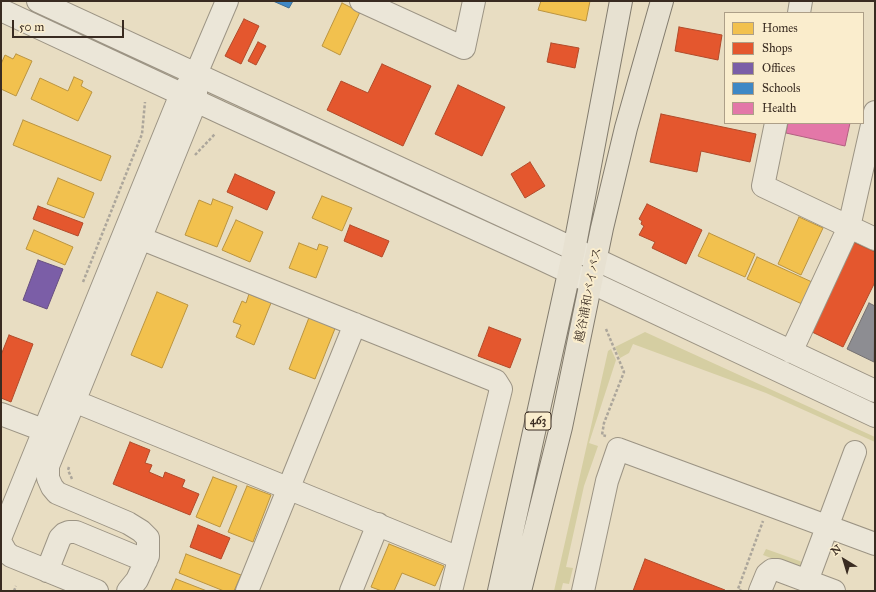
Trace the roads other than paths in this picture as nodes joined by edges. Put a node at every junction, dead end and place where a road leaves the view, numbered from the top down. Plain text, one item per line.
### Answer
1 (38, 1) edge
2 (227, 1) edge
3 (361, 1) edge
4 (474, 1) edge
5 (621, 1) edge
6 (662, 1) edge
7 (801, 1) edge
8 (1, 10) edge
9 (799, 12) edge
10 (196, 74) junction
11 (188, 98) junction
12 (875, 112) edge
13 (776, 124) edge
14 (850, 227) junction
15 (140, 238) junction
16 (875, 239) edge
17 (574, 250) junction
18 (596, 260) junction
19 (569, 273) junction
20 (592, 283) junction
21 (354, 324) junction
22 (791, 352) junction
23 (875, 391) edge
24 (74, 401) junction
25 (1, 414) edge
26 (875, 416) edge
27 (43, 430) junction
28 (855, 452) dead end
29 (52, 487) junction
30 (288, 488) junction
31 (17, 494) junction
32 (378, 524) junction
33 (827, 527) junction
34 (1, 536) edge
35 (1, 543) edge
36 (875, 544) edge
37 (459, 558) junction
38 (146, 561) junction
39 (47, 571) junction
40 (807, 581) junction
41 (97, 591) edge
42 (128, 591) edge
43 (247, 591) edge
44 (351, 591) edge
45 (451, 591) edge
46 (499, 591) edge
47 (520, 591) edge
48 (583, 591) edge
49 (760, 591) edge
50 (834, 591) edge

1 - 10 street
2 - 10 street
3 - 4 street
5 - 17 highway, 越谷浦和バイパス / 463
6 - 18 highway, 越谷浦和バイパス / 463
7 - 9 street
8 - 11 street
10 - 11 street
10 - 17 street
11 - 15 street
11 - 19 street
11 - 27 street
12 - 14 street
13 - 14 street
14 - 16 street
14 - 22 street
15 - 21 street
15 - 24 street
17 - 18 street
17 - 19 highway, 越谷浦和バイパス / 463
18 - 20 highway, 越谷浦和バイパス / 463
18 - 22 street
19 - 20 street
19 - 46 highway, 越谷浦和バイパス / 463
20 - 26 street
20 - 47 highway, 越谷浦和バイパス / 463
21 - 30 street
21 - 37 street
22 - 23 street
24 - 29 street
24 - 30 street
25 - 27 street
27 - 31 street
28 - 33 street
29 - 31 street
29 - 38 street
30 - 32 street
30 - 43 street
31 - 34 street
32 - 37 street
32 - 44 street
33 - 36 street
33 - 40 street
33 - 48 street
35 - 39 street
37 - 45 street
38 - 39 street
38 - 42 street
39 - 41 street
40 - 49 street
40 - 50 street

